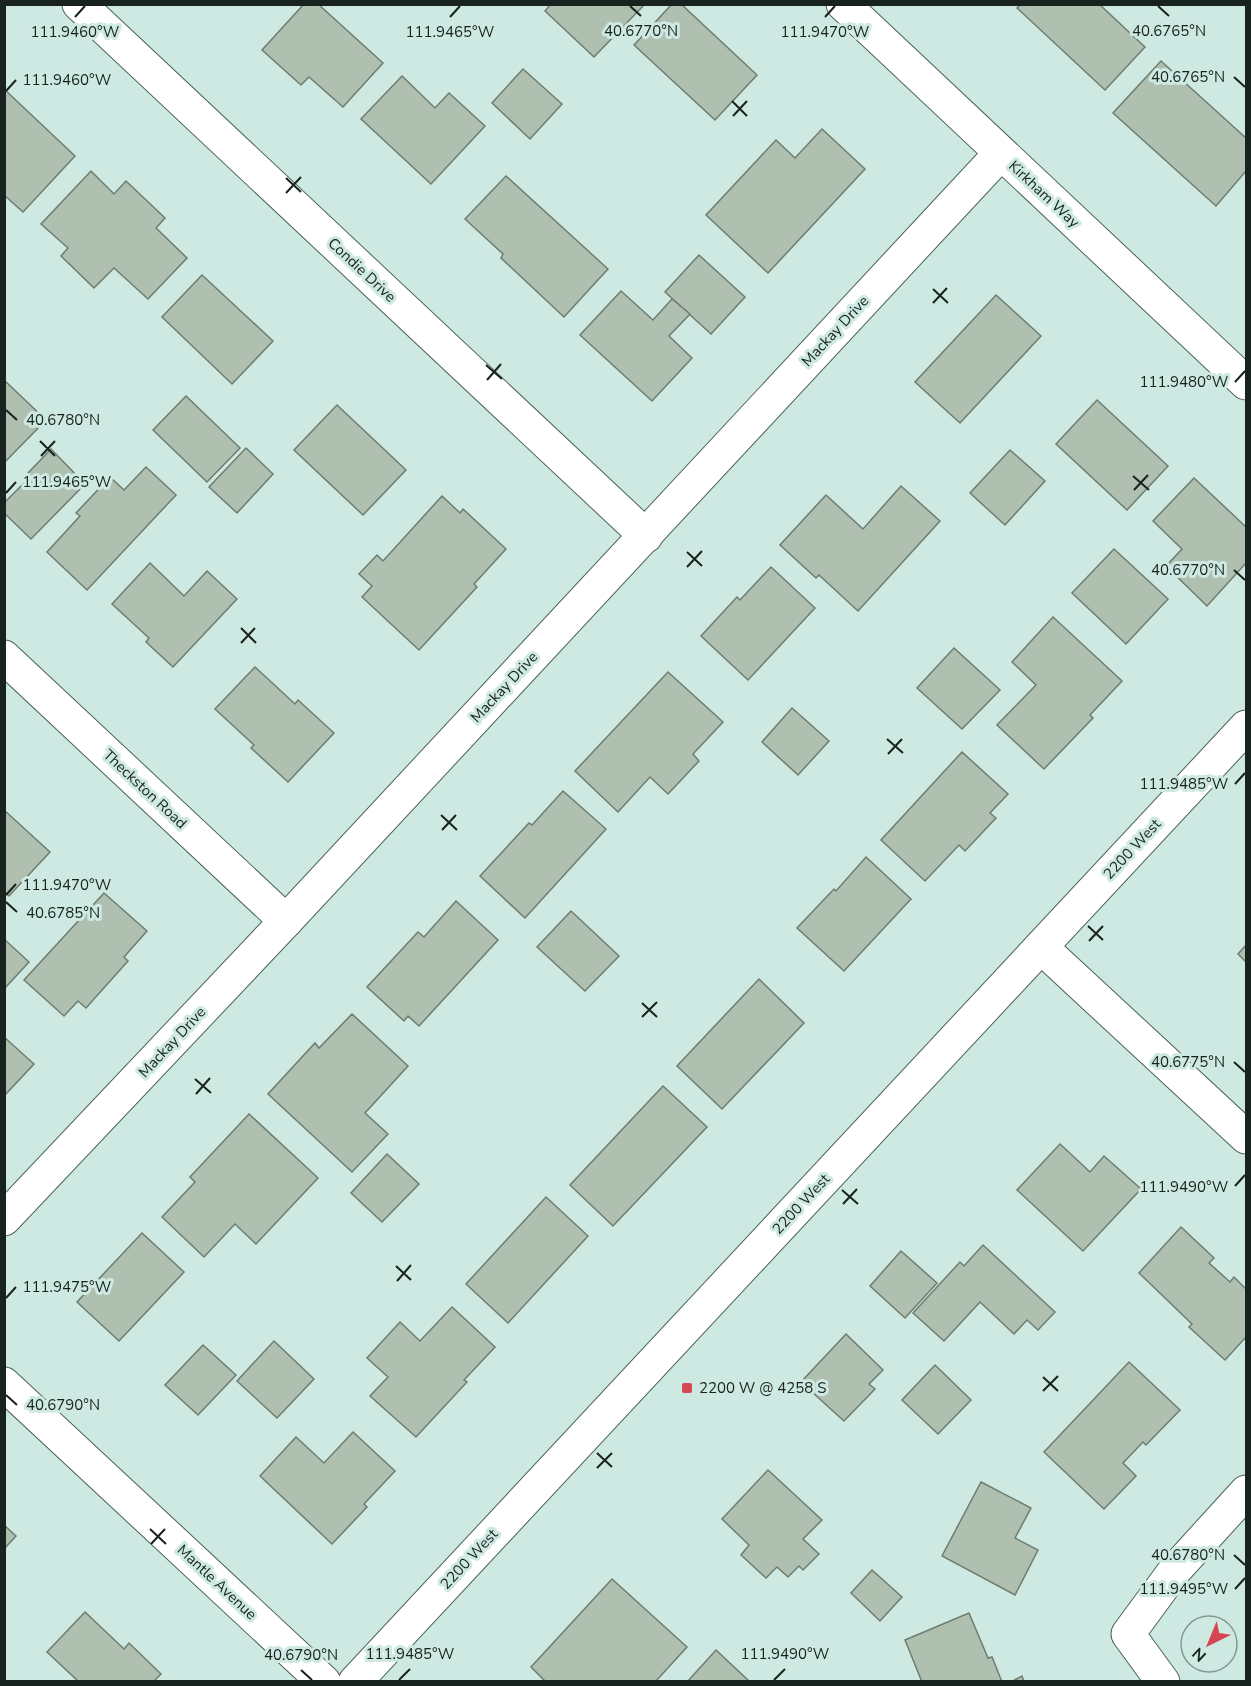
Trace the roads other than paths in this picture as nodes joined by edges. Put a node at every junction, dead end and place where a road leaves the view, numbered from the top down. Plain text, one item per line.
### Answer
1 (79, 4) edge
2 (843, 4) edge
3 (1001, 153) junction
4 (1246, 383) edge
5 (646, 536) junction
6 (4, 657) edge
7 (1246, 727) edge
8 (286, 921) junction
9 (1041, 946) junction
10 (1246, 1137) edge
11 (4, 1219) edge
12 (4, 1384) edge
13 (1246, 1492) edge
14 (324, 1682) edge
15 (355, 1682) edge
16 (1163, 1682) edge

1 - 5 street, Condie Drive
2 - 3 street, Kirkham Way
3 - 4 street, Kirkham Way
3 - 5 street, Mackay Drive
5 - 8 street, Mackay Drive
6 - 8 street, Theckston Road
7 - 9 street, 2200 West
8 - 11 street, Mackay Drive
9 - 10 street
9 - 15 street, 2200 West
12 - 14 street, Mantle Avenue
13 - 16 street

